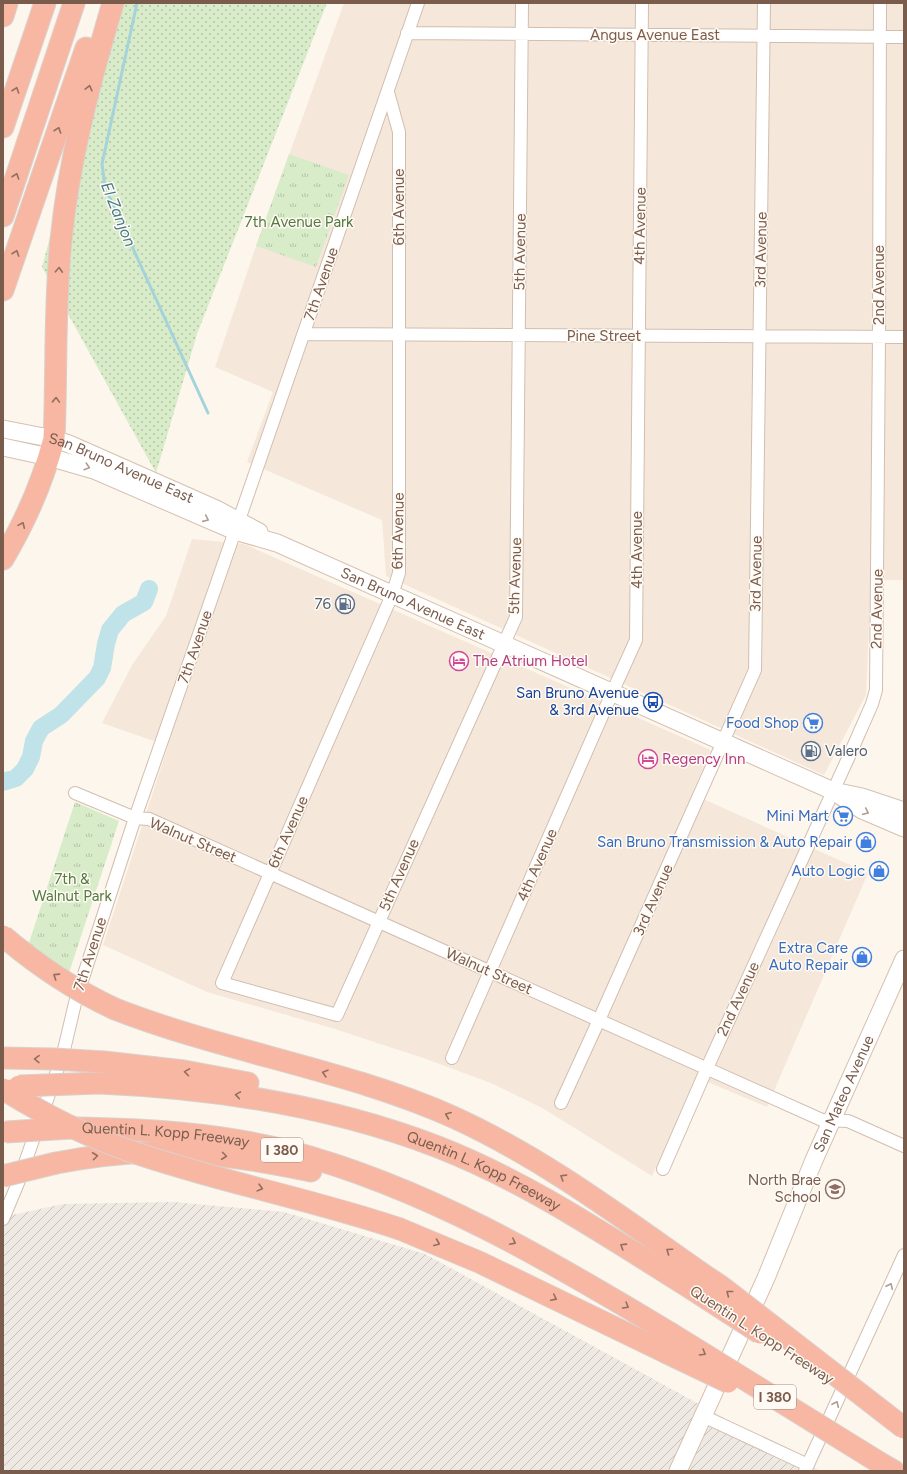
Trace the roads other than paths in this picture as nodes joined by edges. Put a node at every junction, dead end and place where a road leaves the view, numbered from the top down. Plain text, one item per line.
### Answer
1 (7, 3) edge
2 (45, 3) edge
3 (74, 3) edge
4 (85, 3) edge
5 (100, 3) edge
6 (112, 3) edge
7 (418, 3) edge
8 (522, 3) edge
9 (642, 3) edge
10 (764, 3) edge
11 (880, 3) edge
12 (3, 16) edge
13 (407, 33) junction
14 (523, 34) junction
15 (642, 36) junction
16 (764, 36) junction
17 (880, 36) junction
18 (904, 37) edge
19 (388, 92) junction
20 (3, 127) edge
21 (31, 133) junction
22 (3, 216) edge
23 (3, 290) edge
24 (304, 334) junction
25 (400, 335) junction
26 (519, 335) junction
27 (639, 336) junction
28 (760, 336) junction
29 (879, 337) junction
30 (904, 337) edge
31 (3, 429) edge
32 (3, 447) edge
33 (52, 448) junction
34 (237, 526) junction
35 (3, 559) edge
36 (392, 595) junction
37 (503, 644) junction
38 (612, 693) junction
39 (723, 742) junction
40 (833, 791) junction
41 (75, 793) dead end
42 (904, 811) edge
43 (135, 818) junction
44 (904, 828) edge
45 (270, 873) junction
46 (378, 921) junction
47 (3, 936) edge
48 (904, 959) edge
49 (490, 971) junction
50 (222, 983) joint
51 (599, 1020) junction
52 (3, 1058) edge
53 (452, 1058) dead end
54 (707, 1068) junction
55 (8, 1087) edge
56 (560, 1103) dead end
57 (831, 1120) junction
58 (4, 1132) edge
59 (904, 1146) edge
60 (438, 1147) junction
61 (663, 1169) dead end
62 (3, 1176) edge
63 (3, 1219) edge
64 (478, 1225) junction
65 (904, 1256) edge
66 (697, 1281) junction
67 (667, 1342) junction
68 (703, 1416) junction
69 (904, 1428) edge
70 (887, 1467) edge
71 (807, 1468) edge
72 (678, 1471) edge

1 - 12 highway
20 -> 2 highway
3 - 21 highway
4 - 21 highway
23 -> 5 highway
33 -> 6 highway
7 - 13 street, 7th Avenue
8 - 14 street, 5th Avenue
9 - 15 street, 4th Avenue
10 - 16 street, 3rd Avenue
11 - 17 street, 2nd Avenue
13 - 14 street, Angus Avenue East
13 - 19 street, 7th Avenue
14 - 15 street, Angus Avenue East
14 - 26 street, 5th Avenue
15 - 16 street, Angus Avenue East
15 - 27 street, 4th Avenue
16 - 17 street, Angus Avenue East
16 - 28 street, 3rd Avenue
17 - 18 street, Angus Avenue East
17 - 29 street, 2nd Avenue
19 - 24 street, 7th Avenue
19 - 25 street, 6th Avenue
22 -> 21 highway
24 - 25 street, Pine Street
24 - 34 street, 7th Avenue
25 - 26 street, Pine Street
25 - 36 street, 6th Avenue
26 - 27 street, Pine Street
26 - 37 street, 5th Avenue
27 - 28 street, Pine Street
27 - 38 street, 4th Avenue
28 - 29 street, Pine Street
28 - 39 street, 3rd Avenue
29 - 30 street, Pine Street
29 - 40 street, 2nd Avenue
31 - 33 main road, San Bruno Avenue East
32 - 33 main road, San Bruno Avenue East
33 - 34 main road, San Bruno Avenue East
35 -> 33 highway
34 - 36 main road, San Bruno Avenue East
34 - 43 street, 7th Avenue
36 - 37 main road, San Bruno Avenue East
36 - 45 street, 6th Avenue
37 - 38 main road, San Bruno Avenue East
37 - 46 street, 5th Avenue
38 - 39 main road, San Bruno Avenue East
38 - 49 street, 4th Avenue
39 - 40 main road, San Bruno Avenue East
39 - 51 street, 3rd Avenue
40 - 42 main road, San Bruno Avenue East
40 -> 44 main road, San Bruno Avenue East
40 - 54 street, 2nd Avenue
41 - 43 street, Walnut Street
43 - 45 street, Walnut Street
43 - 63 street, 7th Avenue
45 - 46 street, Walnut Street
45 - 50 street, 6th Avenue
46 - 49 street, Walnut Street
46 - 50 street, 5th Avenue
66 -> 47 highway, bridge
48 - 57 main road, San Mateo Avenue
49 - 51 street, Walnut Street
49 - 53 street, 4th Avenue
51 - 54 street, Walnut Street
51 - 56 street, 3rd Avenue
60 -> 52 highway, bridge
54 - 57 street, Walnut Street
54 - 61 street, 2nd Avenue
60 -> 55 highway, Quentin L. Kopp Freeway, bridge
55 -> 67 highway, bridge
57 - 59 street, Walnut Street
57 - 68 main road, San Mateo Avenue
58 - 64 highway, Quentin L. Kopp Freeway / I 380, bridge
66 -> 60 highway, Quentin L. Kopp Freeway
62 -> 64 highway, bridge
64 -> 67 highway, Quentin L. Kopp Freeway / I 380
71 -> 65 street
69 -> 66 highway, bridge
67 -> 70 highway, Quentin L. Kopp Freeway / I 380, bridge
68 - 71 street
68 - 72 main road, San Mateo Avenue

